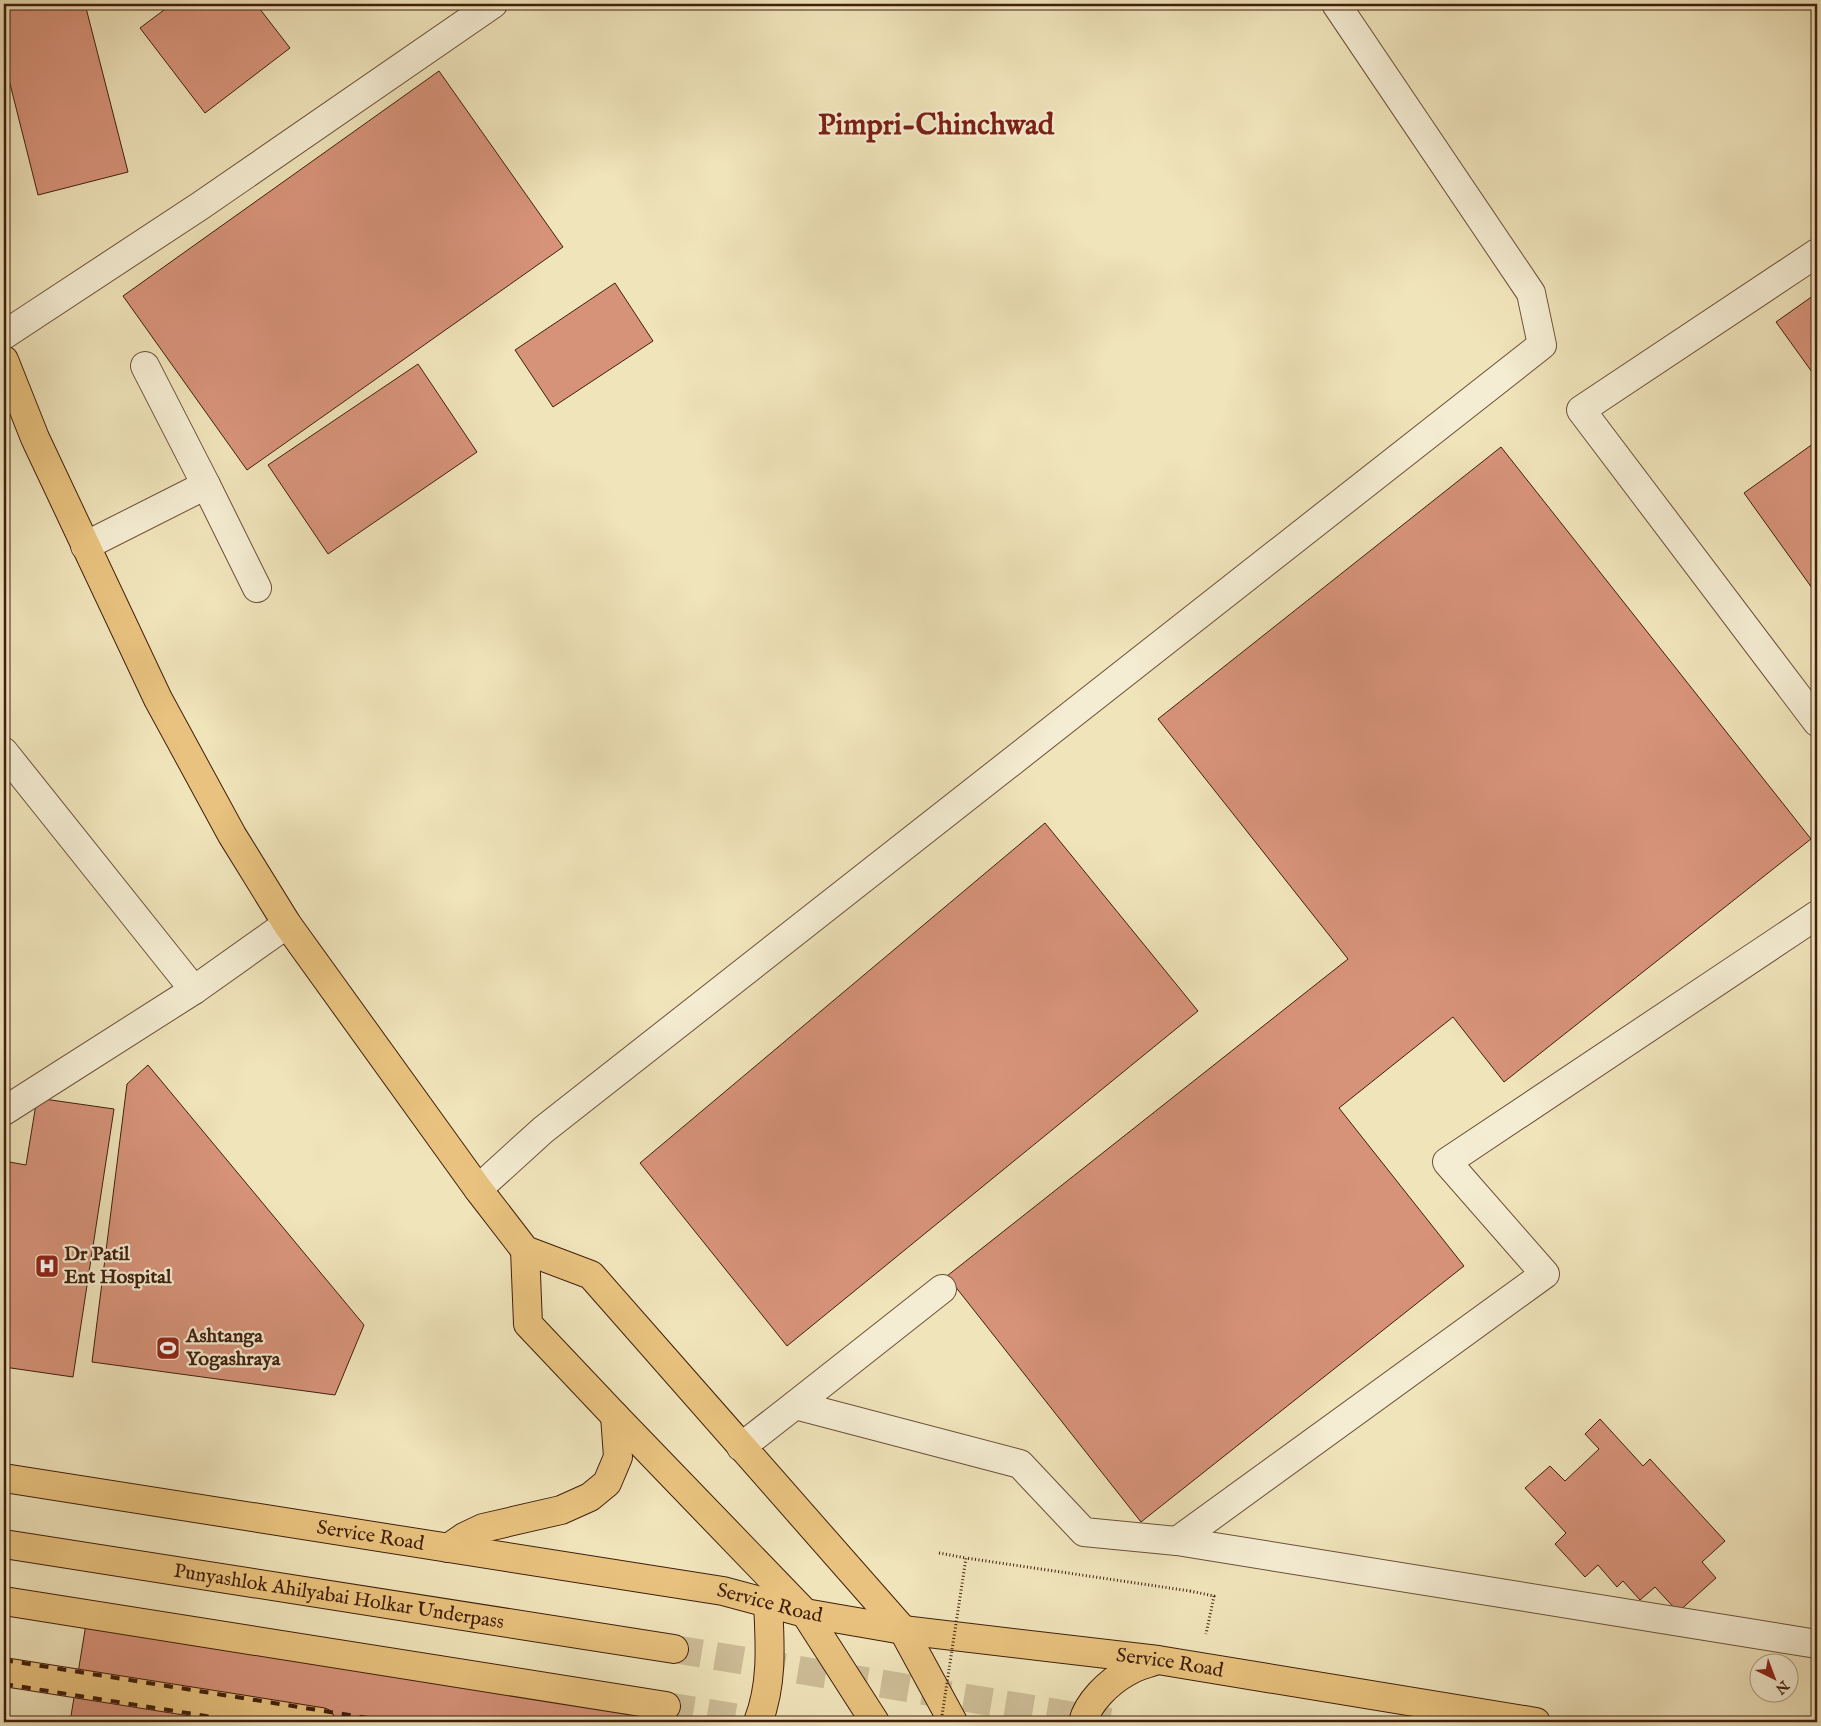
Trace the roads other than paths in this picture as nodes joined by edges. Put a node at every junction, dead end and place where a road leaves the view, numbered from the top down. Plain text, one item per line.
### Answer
1 (493, 4) edge
2 (1336, 4) edge
3 (1817, 253) edge
4 (4, 334) edge
5 (4, 360) edge
6 (145, 366) dead end
7 (206, 485) junction
8 (85, 546) junction
9 (257, 588) dead end
10 (1817, 722) edge
11 (4, 752) edge
12 (1817, 915) edge
13 (287, 924) junction
14 (194, 990) junction
15 (4, 1111) edge
16 (478, 1189) junction
17 (525, 1250) junction
18 (942, 1290) dead end
19 (795, 1405) junction
20 (615, 1416) junction
21 (741, 1446) junction
22 (4, 1478) edge
23 (1177, 1541) junction
24 (4, 1544) edge
25 (448, 1548) junction
26 (4, 1602) edge
27 (768, 1602) junction
28 (805, 1612) junction
29 (903, 1630) junction
30 (1817, 1644) edge
31 (674, 1649) tunnel mouth
32 (1158, 1660) junction
33 (4, 1672) edge
34 (666, 1706) tunnel mouth
35 (321, 1722) edge
36 (758, 1722) edge
37 (875, 1722) edge
38 (953, 1722) edge
39 (1083, 1722) edge
40 (1536, 1722) edge

1 - 4 street
2 - 16 street
3 - 10 street
5 - 8 main road
6 - 7 street
7 - 8 street
7 - 9 street
8 - 13 main road
11 - 14 street
12 - 23 street
13 - 14 street
13 - 16 main road
14 - 15 street
16 - 17 main road
17 - 20 main road
17 - 21 main road
18 - 19 street
19 - 21 street
19 - 23 street
20 - 25 main road
20 - 28 main road
21 - 29 main road
22 - 25 main road, Service Road
23 - 30 street
24 - 31 main road, Punyashlok Ahilyabai Holkar Underpass
25 - 27 main road, Service Road
26 - 34 main road
27 - 28 main road, Service Road
27 - 36 main road
28 - 29 main road, Service Road
28 - 37 main road
29 - 32 main road, Service Road
29 - 38 main road
32 - 39 main road
32 - 40 main road, Service Road
33 - 35 main road

